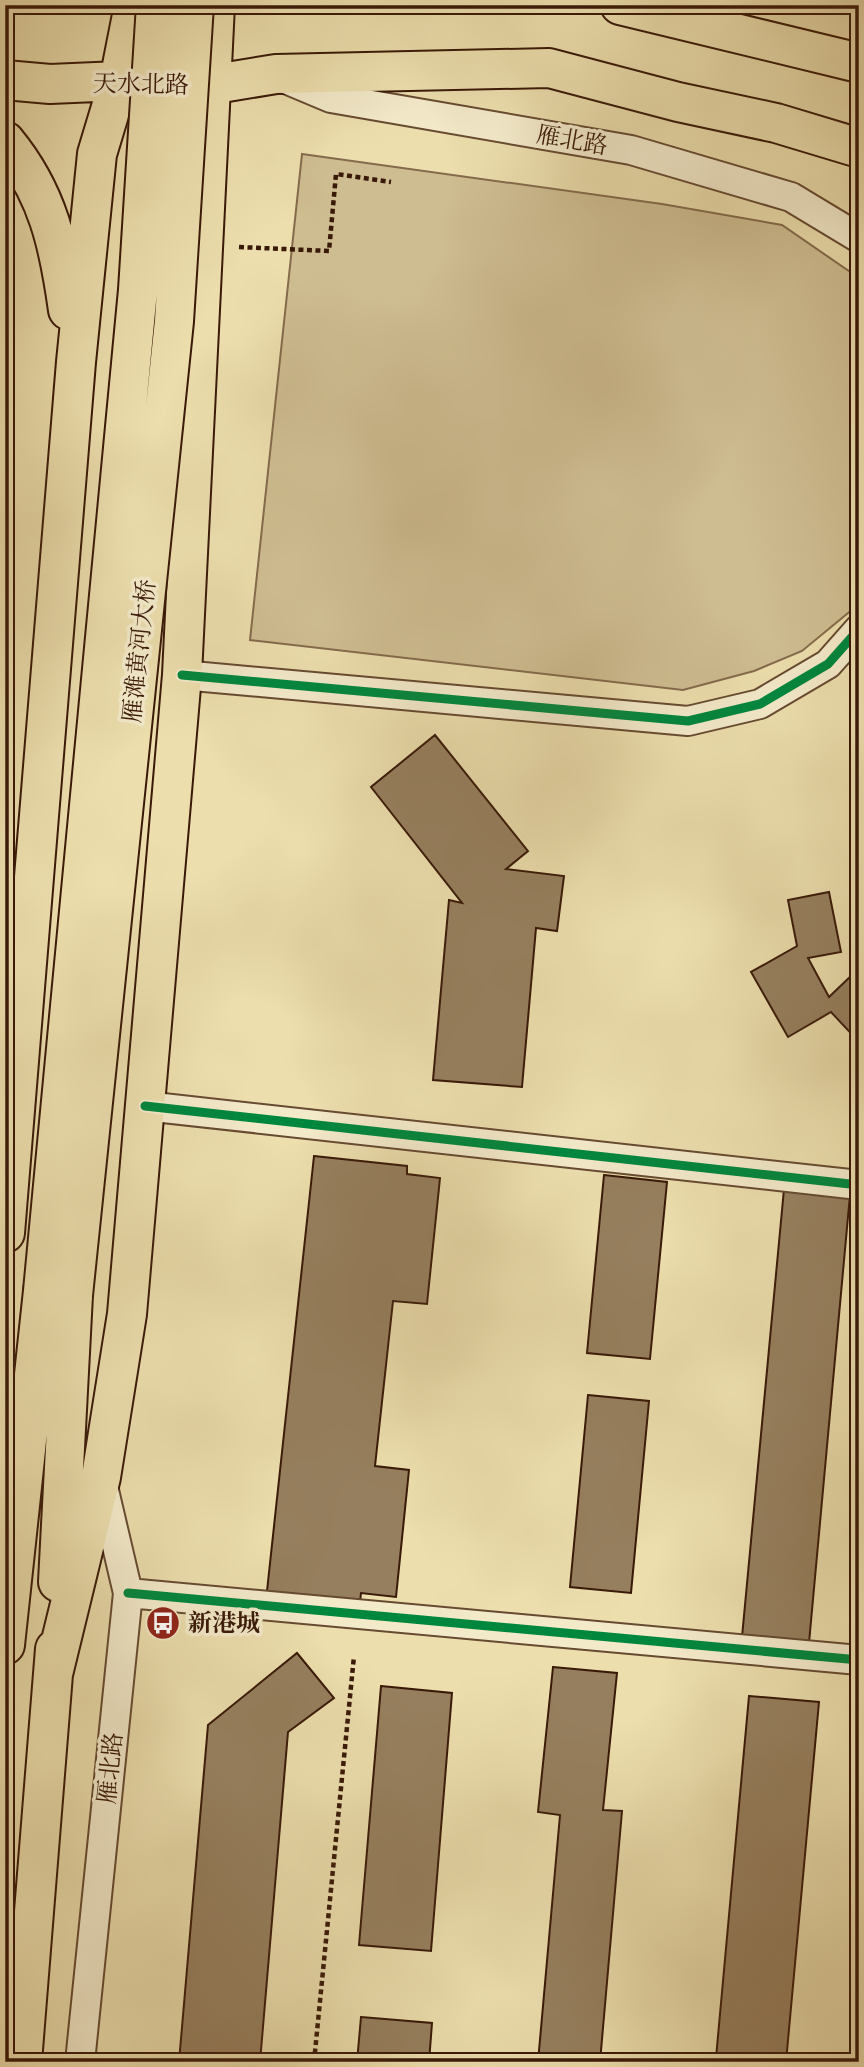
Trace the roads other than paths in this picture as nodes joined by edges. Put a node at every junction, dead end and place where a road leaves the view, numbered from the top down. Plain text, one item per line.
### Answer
1 (134, 5) edge
2 (156, 5) edge
3 (194, 5) edge
4 (215, 5) edge
5 (620, 5) edge
6 (859, 63) edge
7 (275, 74) junction
8 (5, 80) edge
9 (119, 81) junction
10 (209, 85) junction
11 (5, 141) edge
12 (859, 148) edge
13 (859, 238) edge
14 (76, 362) junction
15 (859, 629) edge
16 (182, 675) junction
17 (145, 1106) junction
18 (859, 1185) edge
19 (5, 1233) edge
20 (58, 1293) junction
21 (101, 1476) junction
22 (128, 1593) junction
23 (5, 1645) edge
24 (859, 1660) edge
25 (53, 1674) junction
26 (22, 2062) edge
27 (80, 2062) edge

1 - 9 main road
2 - 20 main road, 雁滩黄河大桥, bridge
3 - 20 main road, 雁滩黄河大桥, bridge
4 - 10 main road
5 - 6 main road
7 - 10 main road, 天水北路
7 - 12 main road, 天水北路
7 - 13 street, 雁北路
8 - 9 main road, 天水北路
9 - 10 main road, 天水北路
9 - 14 main road
10 - 16 main road
11 - 14 main road
14 - 19 main road
15 - 16 street
16 - 17 main road
17 - 18 street
17 - 21 main road
20 - 23 main road
20 - 25 main road
21 - 22 street, 雁北路
21 - 25 main road
22 - 24 street
22 - 27 street, 雁北路
25 - 26 main road

